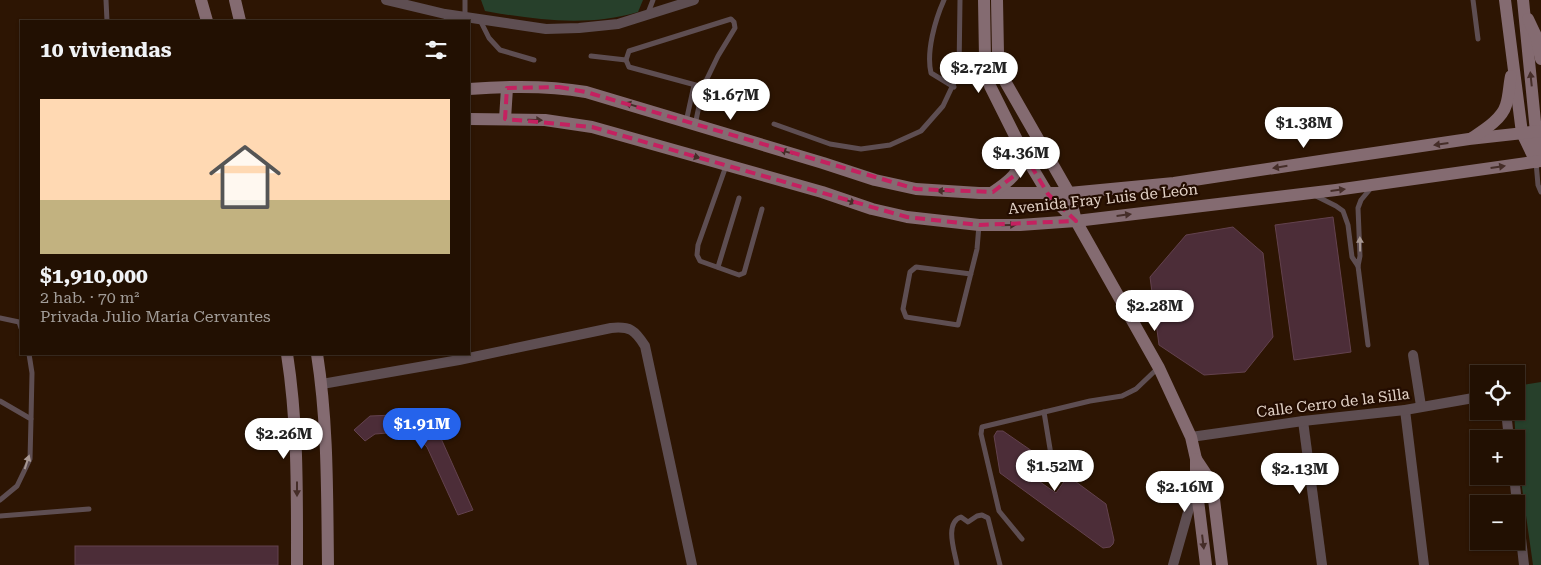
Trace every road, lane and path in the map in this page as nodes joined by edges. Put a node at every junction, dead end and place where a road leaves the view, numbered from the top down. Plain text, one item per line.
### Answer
1 (106, 0) edge
2 (202, 0) edge
3 (235, 0) edge
4 (386, 0) edge
5 (464, 0) edge
6 (653, 0) edge
7 (694, 0) edge
8 (944, 0) edge
9 (960, 0) edge
10 (984, 0) edge
11 (997, 0) edge
12 (1473, 0) edge
13 (1505, 0) edge
14 (1524, 6) edge
15 (647, 15) junction
16 (464, 17) junction
17 (479, 19) junction
18 (107, 20) edge
19 (207, 20) edge
20 (240, 20) edge
21 (1478, 40) dead end
22 (591, 56) dead end
23 (1513, 59) junction
24 (1541, 59) edge
25 (534, 60) dead end
26 (626, 60) junction
27 (694, 85) junction
28 (703, 87) junction
29 (954, 87) junction
30 (507, 88) junction
31 (470, 89) edge
32 (470, 118) edge
33 (505, 119) junction
34 (691, 124) junction
35 (774, 124) dead end
36 (1539, 131) edge
37 (1522, 133) junction
38 (1469, 140) junction
39 (1024, 154) junction
40 (1538, 162) edge
41 (726, 166) junction
42 (1374, 185) junction
43 (1539, 185) edge
44 (993, 192) junction
45 (1541, 192) edge
46 (1069, 193) junction
47 (1309, 193) junction
48 (1048, 194) junction
49 (739, 198) dead end
50 (762, 208) dead end
51 (1076, 221) junction
52 (979, 225) junction
53 (1358, 266) junction
54 (718, 267) junction
55 (971, 274) junction
56 (0, 318) edge
57 (20, 324) edge
58 (1368, 345) dead end
59 (29, 355) edge
60 (287, 355) edge
61 (316, 355) edge
62 (1413, 355) dead end
63 (1159, 368) junction
64 (322, 384) junction
65 (1470, 398) edge
66 (0, 401) edge
67 (1421, 406) junction
68 (1405, 410) junction
69 (1044, 412) junction
70 (31, 418) junction
71 (1303, 421) junction
72 (1191, 437) junction
73 (1196, 459) junction
74 (1053, 466) dead end
75 (1212, 483) junction
76 (1196, 484) junction
77 (1515, 485) edge
78 (0, 500) edge
79 (89, 509) dead end
80 (0, 516) edge
81 (1022, 539) dead end
82 (955, 556) junction
83 (298, 565) edge
84 (328, 565) edge
85 (692, 565) edge
86 (951, 565) edge
87 (957, 565) edge
88 (1000, 565) edge
89 (1173, 565) edge
90 (1206, 565) edge
91 (1222, 565) edge
92 (1322, 565) edge
93 (1424, 565) edge
94 (1524, 565) edge

1 - 18 lane
2 - 19 main road
3 - 20 main road
4 - 16 street
5 - 16 lane
6 - 15 lane
7 - 15 street
8 - 29 lane
9 - 29 lane
10 - 39 main road
11 - 46 main road
12 - 21 lane
13 - 23 main road
14 - 24 main road
36 -> 14 main road
15 - 17 street
16 - 17 street
17 - 25 lane
22 - 26 lane
23 - 37 main road
23 - 38 main road
26 - 27 lane
26 - 28 lane
27 - 28 lane
27 - 34 lane
28 - 34 lane
29 - 35 lane
30 - 31 main road, Avenida Fray Luis de León
30 - 33 main road
34 -> 30 main road, Avenida Fray Luis de León
32 - 33 main road, Avenida Fray Luis de León
33 -> 41 main road, Avenida Fray Luis de León
44 -> 34 main road, Avenida Fray Luis de León
36 - 37 main road, Avenida Fray Luis de León
36 - 40 main road
37 - 38 main road, Avenida Fray Luis de León
37 - 40 main road
38 -> 46 main road, Avenida Fray Luis de León
39 - 44 main road
39 - 48 main road
42 -> 40 main road, Avenida Fray Luis de León
40 - 43 lane
41 -> 52 main road, Avenida Fray Luis de León
41 - 54 lane
47 -> 42 main road, Avenida Fray Luis de León
53 -> 42 lane
43 - 45 lane
44 - 48 main road, Avenida Fray Luis de León
46 - 48 main road, Avenida Fray Luis de León
46 - 51 main road
51 -> 47 main road, Avenida Fray Luis de León
47 - 53 lane
48 - 51 main road
49 - 54 lane
50 - 54 lane
52 -> 51 main road, Avenida Fray Luis de León
51 - 63 main road
52 - 55 lane
53 - 58 lane
55 - 55 lane
56 - 57 lane
59 - 70 lane
60 -> 83 main road
61 - 64 main road
62 - 67 street
63 - 69 lane
63 - 72 main road
64 - 84 main road
64 - 85 street
65 - 67 street, Calle Cerro de la Silla
66 - 70 lane
67 - 68 street, Calle Cerro de la Silla
68 - 71 street, Calle Cerro de la Silla
68 - 93 street
69 - 74 lane
69 - 81 lane
78 -> 70 lane
71 - 72 street, Calle Cerro de la Silla
71 - 92 street
72 - 73 main road
73 - 75 main road
73 - 76 main road
75 - 76 street
75 - 91 main road
76 - 89 street
76 -> 90 main road
77 - 94 street
79 - 80 lane
82 - 86 lane
82 - 87 lane
82 - 88 lane

